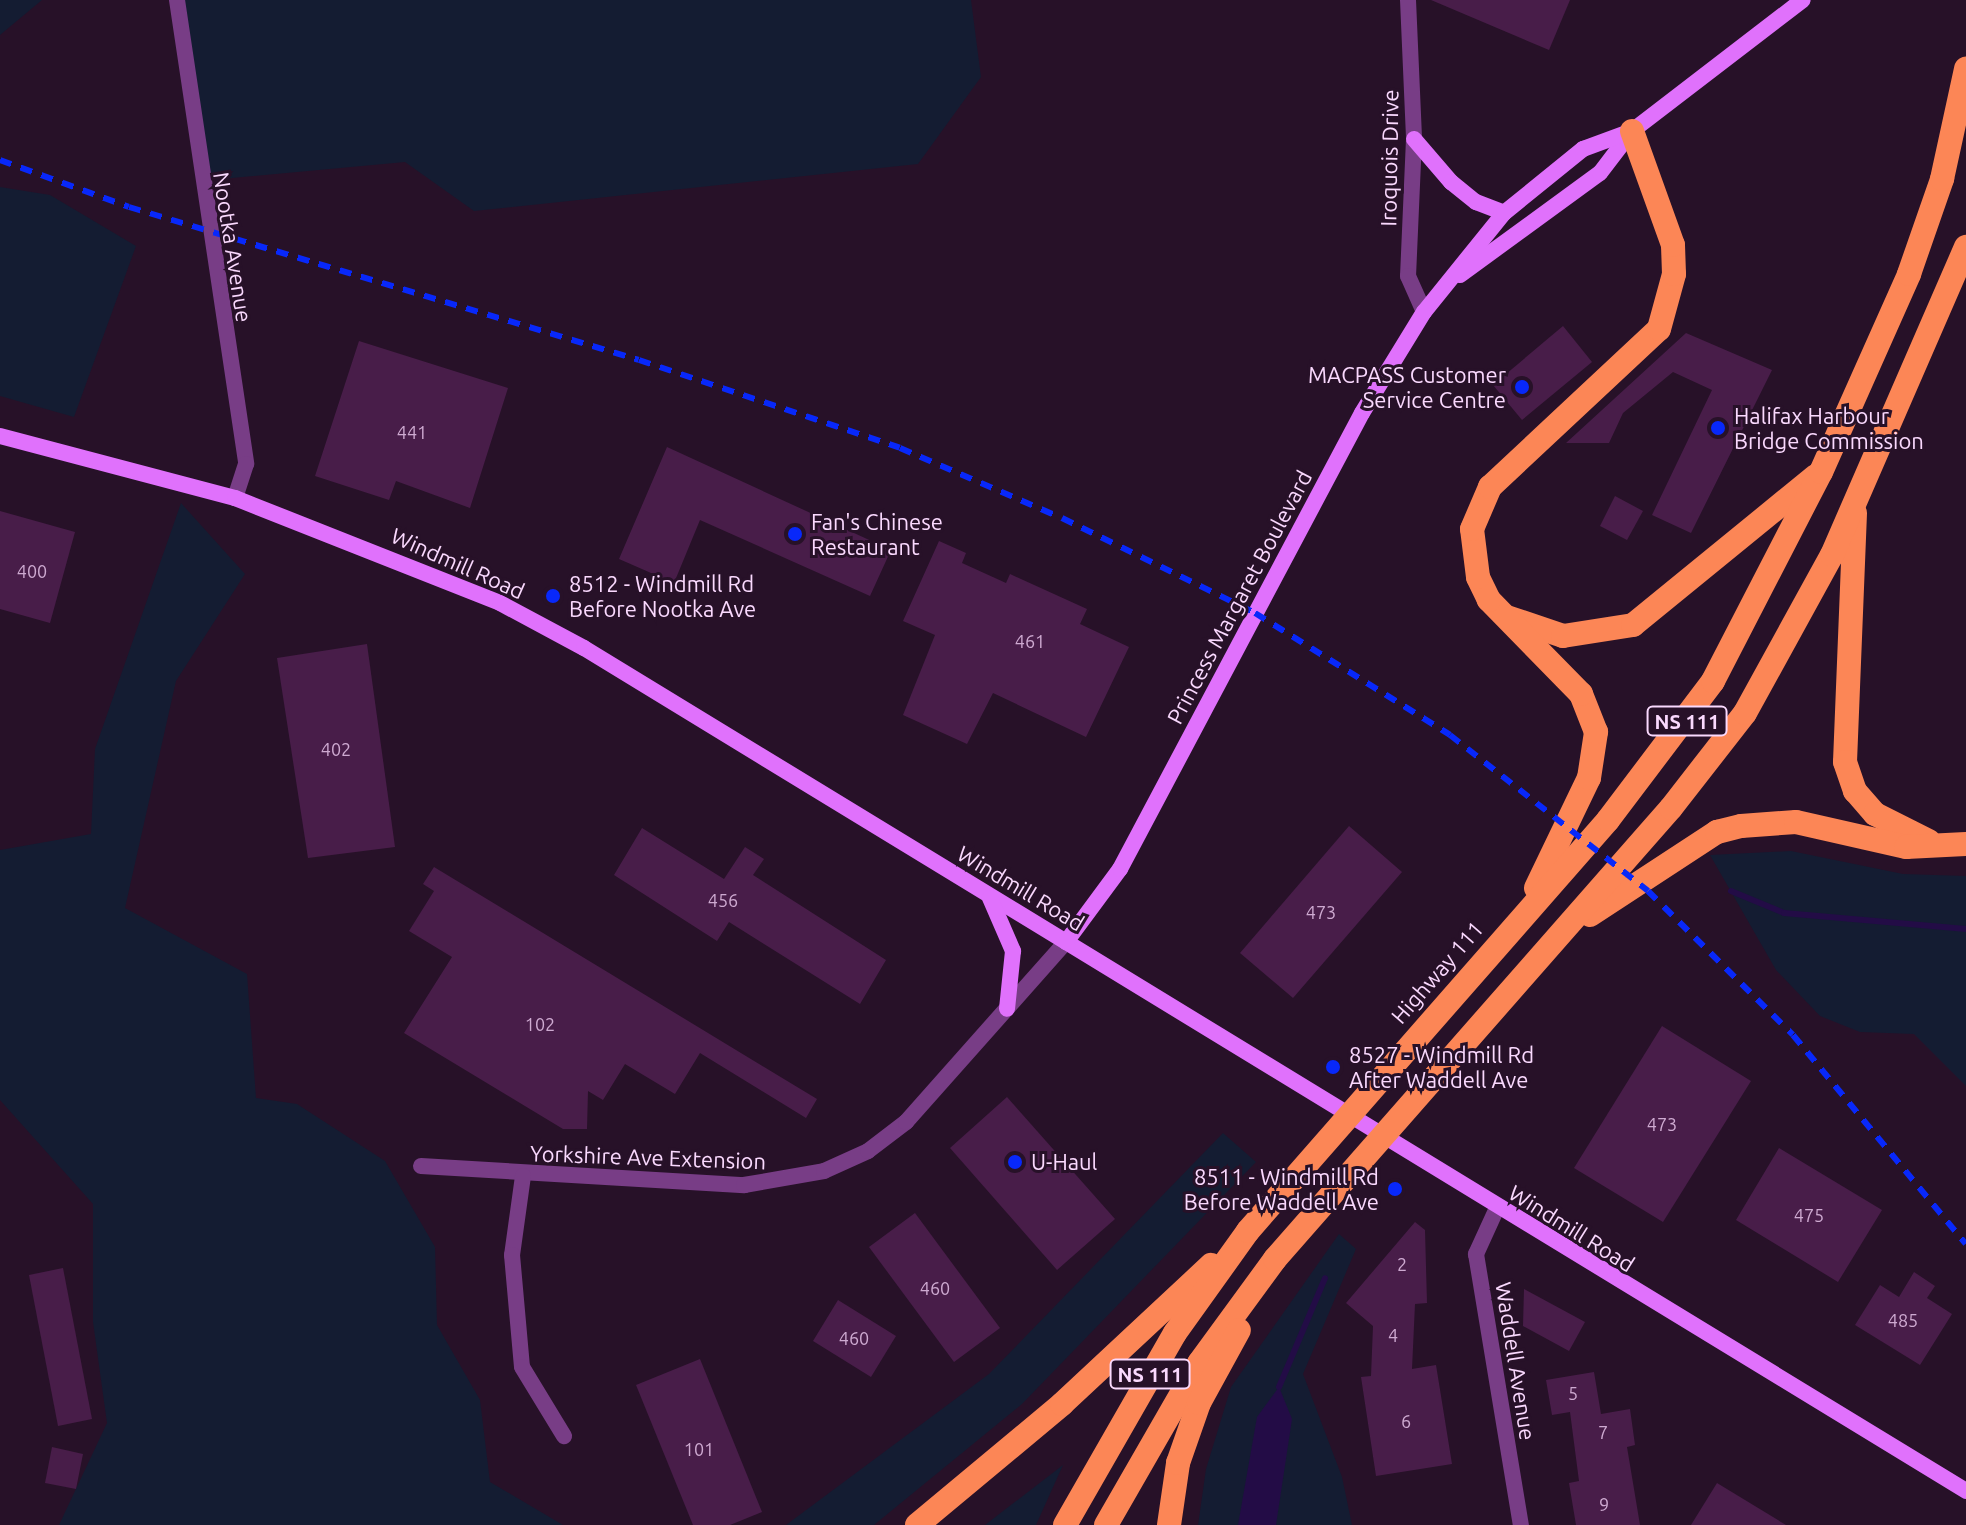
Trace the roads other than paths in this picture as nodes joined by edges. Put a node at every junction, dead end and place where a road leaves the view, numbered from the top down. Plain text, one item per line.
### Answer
1 (177, 0) edge
2 (1408, 0) edge
3 (1803, 0) edge
4 (1966, 69) edge
5 (1632, 131) junction
6 (1414, 139) junction
7 (1504, 213) junction
8 (1966, 247) edge
9 (1457, 277) junction
10 (1424, 312) junction
11 (0, 436) edge
12 (1821, 472) junction
13 (235, 498) junction
14 (1856, 505) junction
15 (1499, 613) junction
16 (1958, 846) edge
17 (1562, 858) junction
18 (986, 893) junction
19 (1556, 939) junction
20 (1066, 942) junction
21 (1007, 1009) junction
22 (421, 1166) dead end
23 (523, 1176) junction
24 (1497, 1208) junction
25 (1248, 1231) junction
26 (1275, 1259) junction
27 (564, 1436) dead end
28 (1966, 1491) edge
29 (917, 1525) edge
30 (1065, 1525) edge
31 (1106, 1525) edge
32 (1169, 1525) edge
33 (1521, 1525) edge

1 - 13 street, Nootka Avenue
2 - 6 street, Iroquois Drive
3 - 5 main road, Princess Margaret Boulevard
4 - 12 highway, Highway 111 / NS 111
5 - 7 main road, Princess Margaret Boulevard
5 - 9 main road, Princess Margaret Boulevard
5 - 15 highway
6 - 7 main road
6 - 10 street, Iroquois Drive
7 - 9 main road, Princess Margaret Boulevard
8 - 14 highway, NS 111
9 - 10 main road, Princess Margaret Boulevard
10 - 20 main road, Princess Margaret Boulevard
11 - 13 main road, Windmill Road
12 - 15 highway
12 - 17 highway, Highway 111 / NS 111
13 - 18 main road, Windmill Road
14 - 16 highway
14 - 19 highway, NS 111
15 - 17 highway
16 - 19 highway
17 - 25 highway, Highway 111 / NS 111
18 - 20 main road, Windmill Road
18 - 21 main road
19 - 26 highway, NS 111
20 - 21 street, Yorkshire Ave Extension
20 - 24 main road, Windmill Road
21 - 23 street, Yorkshire Ave Extension
22 - 23 street, Yorkshire Ave Extension
23 - 27 street
24 - 28 main road, Windmill Road
24 - 33 street, Waddell Avenue
25 - 29 highway
25 - 30 highway, Highway 111 / NS 111
26 - 31 highway, NS 111
26 - 32 highway

